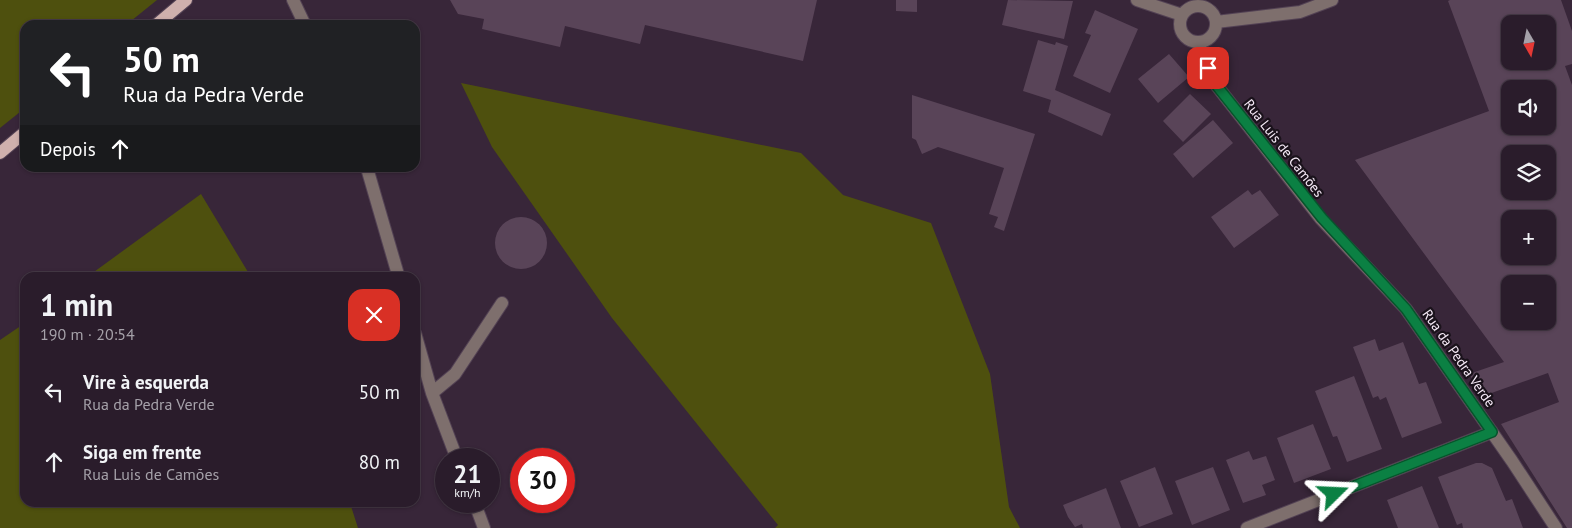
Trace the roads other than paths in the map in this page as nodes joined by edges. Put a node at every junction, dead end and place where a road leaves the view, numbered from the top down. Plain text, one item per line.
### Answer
1 (186, 0) edge
2 (293, 0) edge
3 (1137, 0) edge
4 (1332, 0) edge
5 (1182, 15) junction
6 (162, 20) edge
7 (303, 20) edge
8 (1216, 22) junction
9 (1198, 42) junction
10 (20, 136) edge
11 (0, 152) edge
12 (368, 172) edge
13 (1322, 218) joint
14 (397, 272) edge
15 (502, 303) dead end
16 (420, 350) edge
17 (432, 392) junction
18 (1492, 432) junction
19 (454, 448) edge
20 (478, 513) edge
21 (484, 528) edge
22 (1247, 528) edge
23 (1556, 528) edge

1 - 6 main road
2 - 7 street
3 - 5 street
4 - 8 street
5 - 8 street
5 - 9 street
8 - 9 street
9 - 13 street, Rua Luis de Camões
10 - 11 main road
12 - 14 street
13 - 18 street, Rua da Pedra Verde
15 - 17 street
16 - 17 street
17 - 19 street
18 - 22 street
18 - 23 street, Rua da Pedra Verde
20 - 21 street

